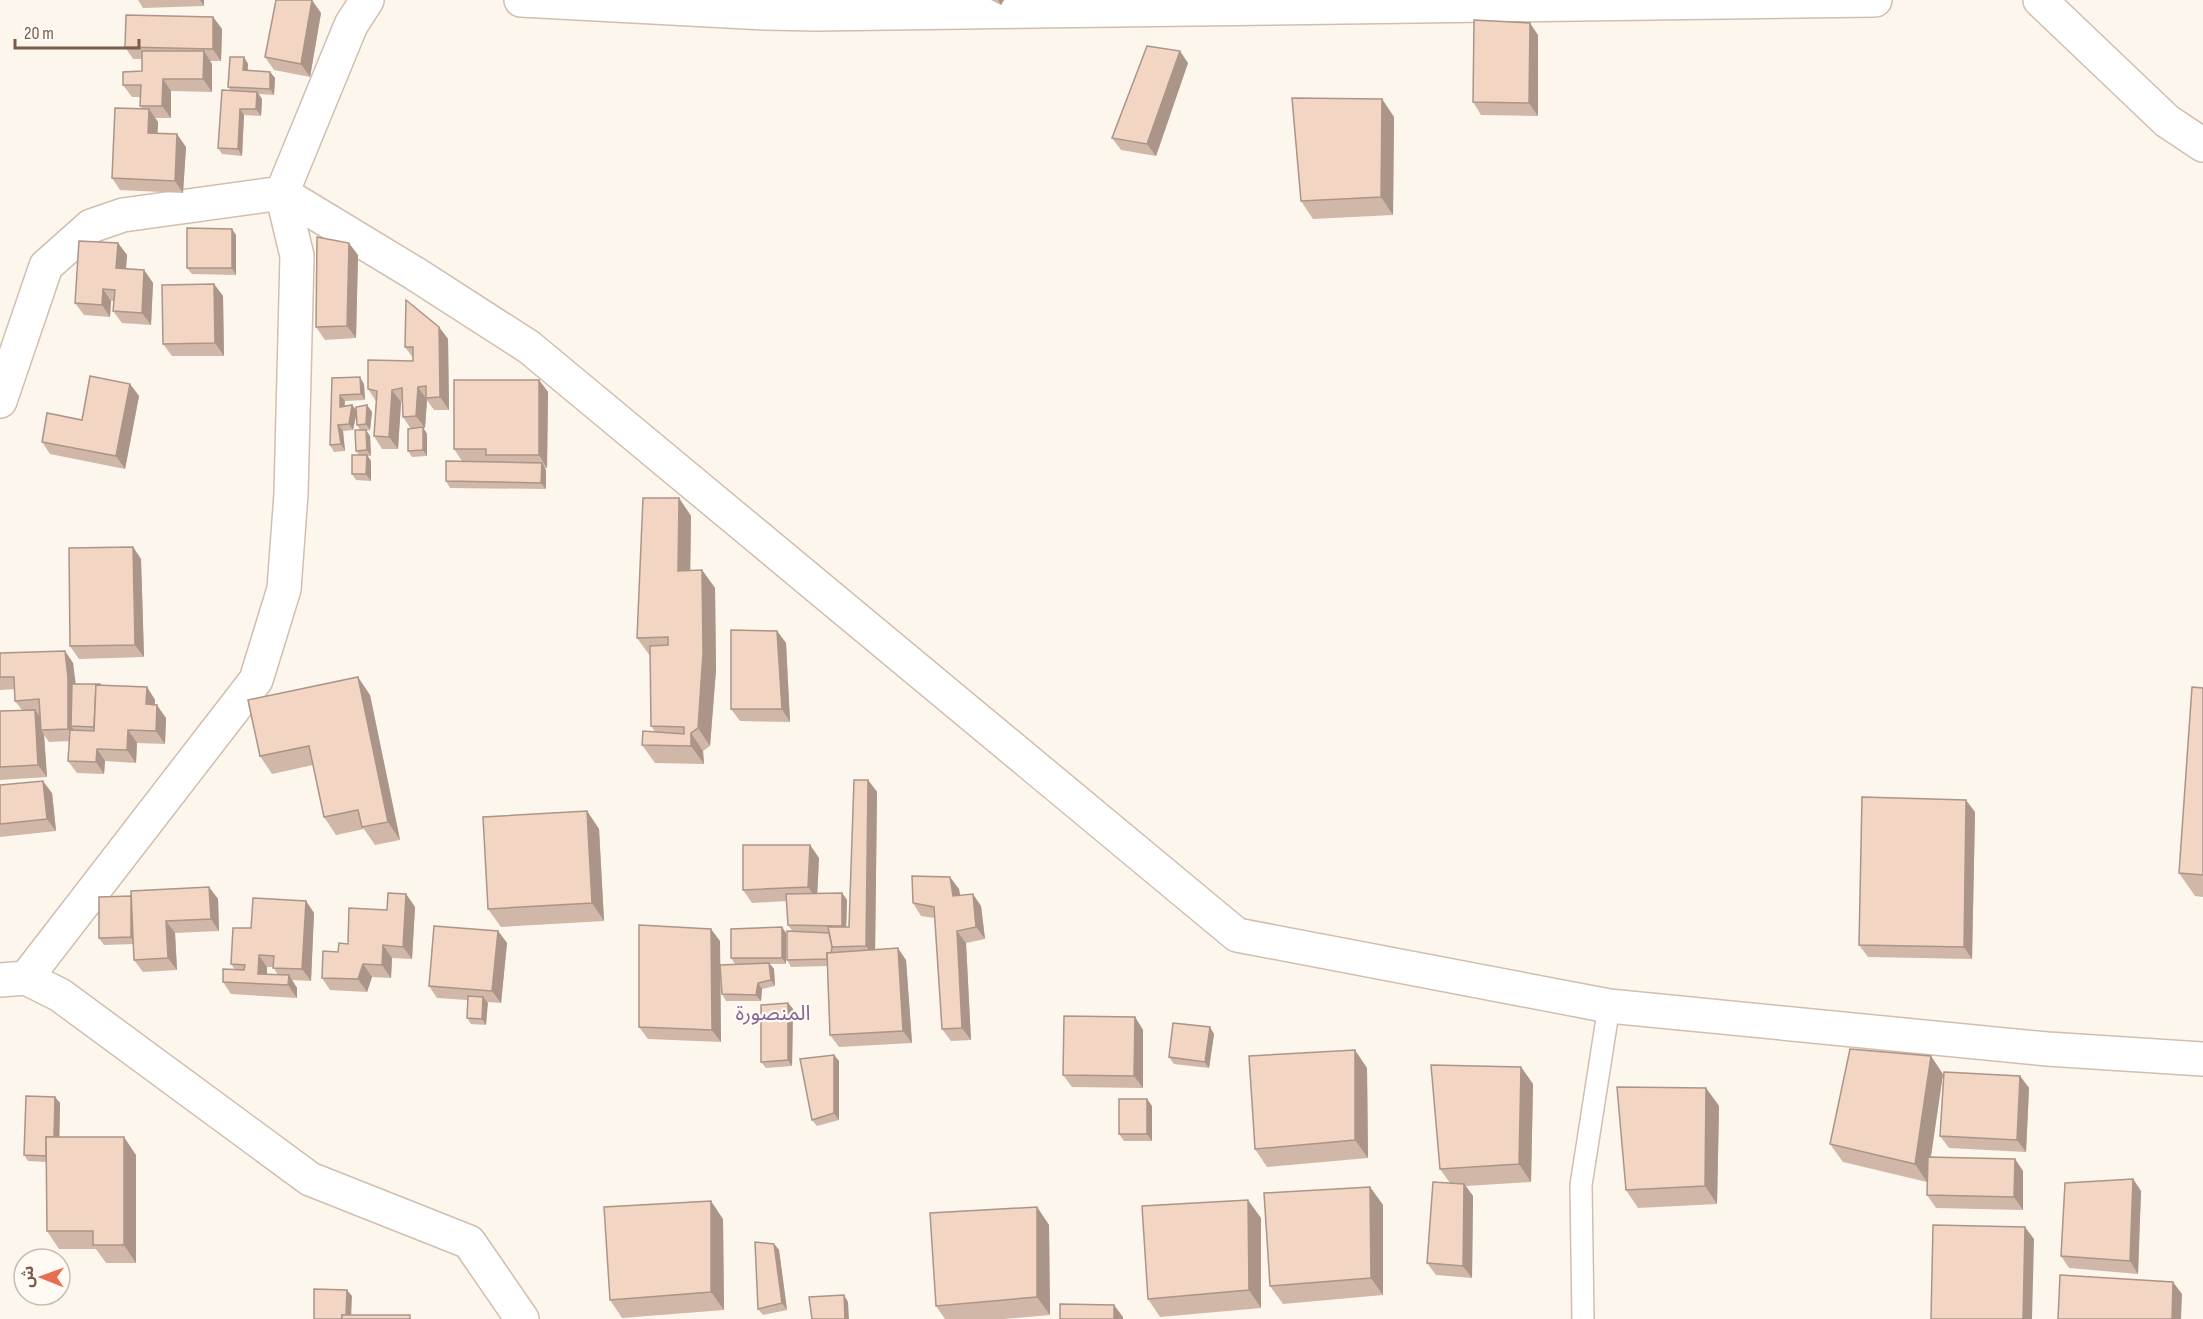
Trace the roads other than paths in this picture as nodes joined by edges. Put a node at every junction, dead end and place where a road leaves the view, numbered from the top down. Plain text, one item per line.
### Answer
1 (521, 0) edge
2 (1875, 0) edge
3 (2040, 0) edge
4 (368, 1) edge
5 (2203, 145) edge
6 (282, 194) junction
7 (0, 401) edge
8 (13, 979) edge
9 (1609, 1006) junction
10 (2203, 1059) edge
11 (522, 1319) edge
12 (1583, 1319) edge

1 - 2 street
3 - 5 street
4 - 6 street
6 - 7 street
6 - 8 street
6 - 9 street
8 - 11 street
9 - 10 street
9 - 12 lane

